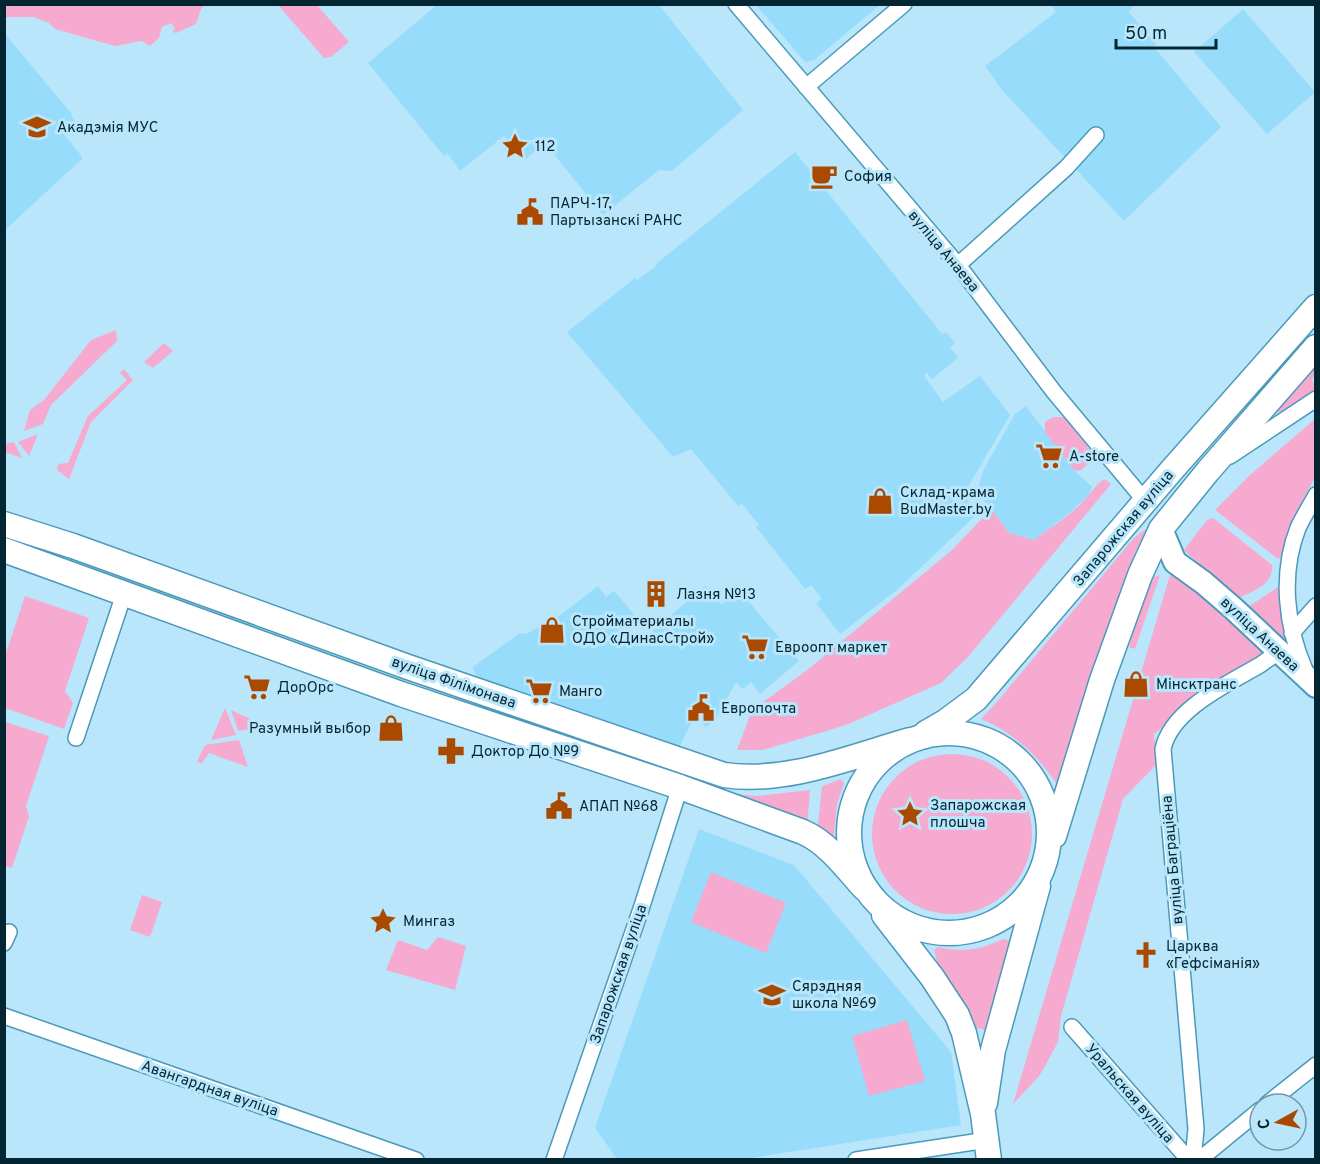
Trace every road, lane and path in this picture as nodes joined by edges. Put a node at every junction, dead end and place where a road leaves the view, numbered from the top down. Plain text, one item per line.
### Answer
1 (736, 4) edge
2 (904, 4) edge
3 (806, 87) junction
4 (1096, 135) dead end
5 (958, 265) junction
6 (1316, 307) edge
7 (1316, 347) edge
8 (1316, 399) edge
9 (1208, 471) junction
10 (1316, 495) edge
11 (1146, 502) junction
12 (4, 524) edge
13 (1161, 529) junction
14 (73, 546) junction
15 (4, 550) edge
16 (1175, 562) junction
17 (65, 571) junction
18 (1140, 575) junction
19 (124, 594) junction
20 (1316, 606) edge
21 (1292, 633) junction
22 (1279, 652) junction
23 (1312, 682) edge
24 (76, 738) dead end
25 (915, 738) junction
26 (680, 787) junction
27 (1045, 863) junction
28 (868, 893) junction
29 (4, 1016) edge
30 (1072, 1027) dead end
31 (1316, 1065) edge
32 (1282, 1092) edge
33 (983, 1114) junction
34 (1248, 1120) edge
35 (988, 1150) edge
36 (416, 1160) edge
37 (554, 1160) edge
38 (856, 1160) edge
39 (1191, 1160) edge
40 (1198, 1160) edge

1 - 3 street, вуліца Анаева
2 - 3 street
3 - 5 street, вуліца Анаева
4 - 5 street
5 - 11 street, вуліца Анаева
6 - 11 main road, Запарожская вуліца
7 - 9 main road, Запарожская вуліца
8 - 9 street
9 - 13 main road, Запарожская вуліца
10 - 21 street
11 - 25 main road, Запарожская вуліца
12 - 14 main road, вуліца Філімонава
13 - 16 street
13 - 18 main road, Запарожская вуліца
14 - 17 main road
14 - 25 main road, вуліца Філімонава
15 - 17 main road, вуліца Філімонава
16 - 18 street
16 - 22 street, вуліца Анаева
17 - 19 main road, вуліца Філімонава
18 - 27 main road, Запарожская вуліца
19 - 24 street
19 - 26 main road, вуліца Філімонава
20 - 21 street
21 - 23 street
22 - 23 street, вуліца Анаева
22 - 39 street, вуліца Баграціёна
25 - 27 main road
25 - 28 main road
26 - 28 main road, вуліца Філімонава
26 - 37 street, Запарожская вуліца
27 - 28 main road
27 - 33 main road
28 - 33 main road
29 - 36 street, Авангардная вуліца
30 - 39 street, Уральская вуліца
31 - 32 street
33 - 35 main road
34 - 40 street
35 - 38 street

